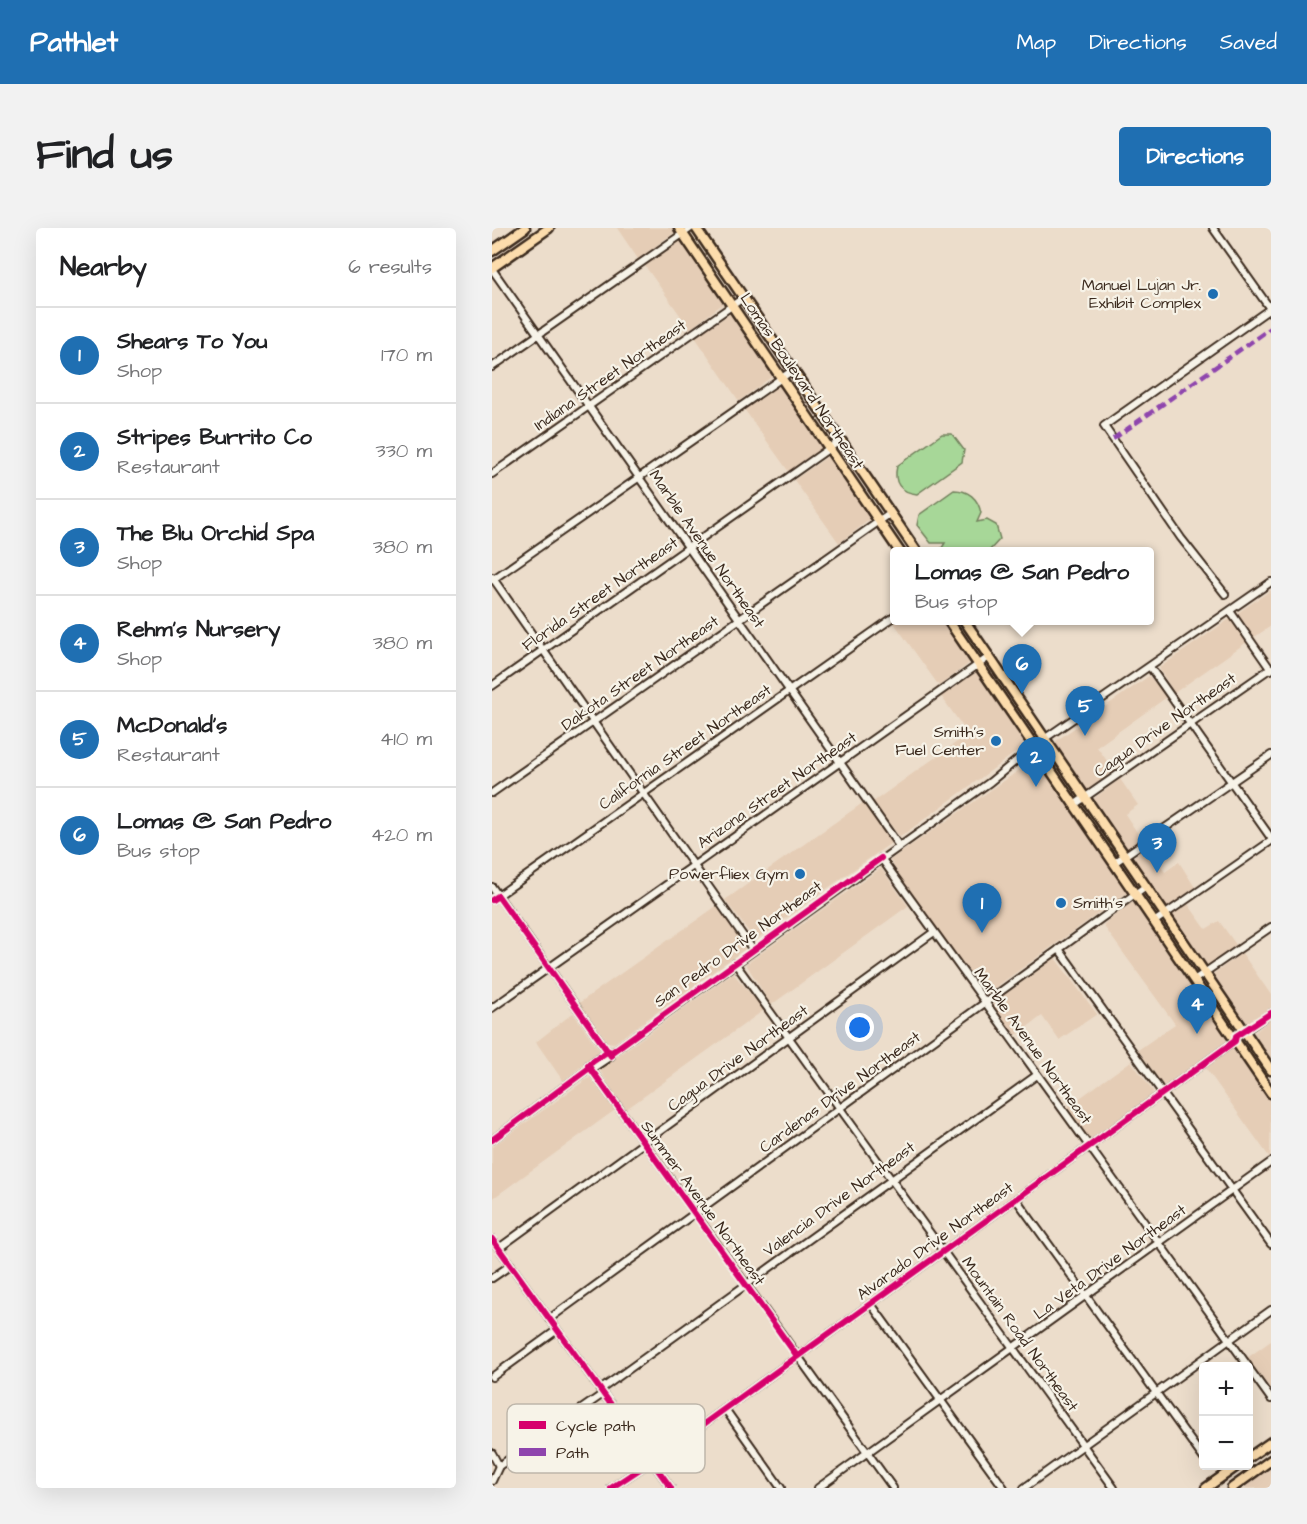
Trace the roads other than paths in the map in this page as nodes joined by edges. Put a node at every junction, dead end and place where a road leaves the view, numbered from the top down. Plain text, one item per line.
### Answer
1 (525, 228) edge
2 (549, 228) edge
3 (693, 228) edge
4 (1213, 228) edge
5 (681, 231) edge
6 (492, 251) edge
7 (492, 268) edge
8 (743, 298) junction
9 (732, 305) junction
10 (1270, 309) edge
11 (539, 334) junction
12 (492, 367) edge
13 (793, 370) junction
14 (781, 377) junction
15 (589, 406) junction
16 (841, 441) junction
17 (830, 448) junction
18 (492, 474) edge
19 (639, 477) junction
20 (891, 513) junction
21 (880, 521) junction
22 (689, 547) junction
23 (897, 547) edge
24 (914, 547) edge
25 (492, 579) edge
26 (1271, 582) edge
27 (1225, 594) dead end
28 (1230, 611) junction
29 (739, 620) junction
30 (890, 620) edge
31 (951, 625) edge
32 (967, 625) edge
33 (543, 650) junction
34 (989, 657) junction
35 (978, 665) junction
36 (1150, 667) junction
37 (1271, 668) edge
38 (492, 686) edge
39 (790, 690) junction
40 (594, 722) junction
41 (1191, 724) junction
42 (1046, 739) junction
43 (1034, 746) junction
44 (1271, 755) edge
45 (840, 762) junction
46 (1231, 782) junction
47 (492, 793) edge
48 (644, 793) junction
49 (1085, 798) junction
50 (1074, 805) junction
51 (1271, 839) edge
52 (899, 846) junction
53 (1125, 855) junction
54 (881, 858) junction
55 (1114, 863) junction
56 (695, 864) junction
57 (1146, 886) junction
58 (492, 887) edge
59 (1135, 894) junction
60 (498, 896) junction
61 (492, 900) edge
62 (1165, 914) junction
63 (1154, 922) junction
64 (1271, 927) edge
65 (934, 932) junction
66 (1059, 949) junction
67 (753, 950) junction
68 (735, 963) junction
69 (549, 968) junction
70 (1205, 973) junction
71 (1194, 980) junction
72 (986, 1003) junction
73 (492, 1008) edge
74 (1271, 1013) edge
75 (1245, 1031) junction
76 (789, 1036) junction
77 (1235, 1041) junction
78 (610, 1053) junction
79 (589, 1068) junction
80 (1271, 1070) edge
81 (1037, 1075) junction
82 (1162, 1093) junction
83 (1271, 1093) edge
84 (841, 1108) junction
85 (492, 1140) edge
86 (644, 1144) junction
87 (1089, 1146) junction
88 (1271, 1162) edge
89 (891, 1179) junction
90 (1232, 1190) junction
91 (1016, 1198) junction
92 (694, 1214) junction
93 (492, 1239) edge
94 (1159, 1243) junction
95 (1271, 1244) edge
96 (499, 1248) junction
97 (943, 1250) junction
98 (511, 1265) junction
99 (492, 1278) edge
100 (745, 1284) junction
101 (1088, 1296) junction
102 (871, 1304) junction
103 (1271, 1310) edge
104 (549, 1319) junction
105 (557, 1330) junction
106 (1229, 1340) junction
107 (1013, 1348) junction
108 (797, 1356) junction
109 (1244, 1362) edge
110 (1253, 1374) edge
111 (492, 1377) edge
112 (602, 1392) junction
113 (1157, 1393) junction
114 (1271, 1400) edge
115 (941, 1401) junction
116 (585, 1404) edge
117 (611, 1404) edge
118 (725, 1409) junction
119 (705, 1423) edge
120 (1271, 1442) edge
121 (1083, 1445) junction
122 (492, 1453) edge
123 (868, 1453) junction
124 (1199, 1453) edge
125 (1253, 1455) edge
126 (507, 1460) edge
127 (1271, 1460) edge
128 (499, 1466) junction
129 (1232, 1470) edge
130 (632, 1473) edge
131 (660, 1473) edge
132 (492, 1481) edge
133 (610, 1488) edge
134 (671, 1488) edge
135 (781, 1488) edge
136 (818, 1488) edge
137 (893, 1488) edge
138 (1004, 1488) edge
139 (1024, 1488) edge
140 (1114, 1488) edge
141 (1206, 1488) edge
142 (1232, 1488) edge

1 - 6 main road
2 - 7 main road
3 - 5 street
3 - 8 main road, Lomas Boulevard Northeast
4 - 10 street
5 - 9 main road, Lomas Boulevard Northeast
5 - 11 street
7 - 11 street, Marble Avenue Northeast
8 - 9 street, Indiana Street Northeast
8 - 13 main road, Lomas Boulevard Northeast
9 - 14 main road, Lomas Boulevard Northeast
9 - 15 street, Indiana Street Northeast
10 - 27 street
11 - 12 street
11 - 15 street, Marble Avenue Northeast
13 - 14 street
13 - 16 main road, Lomas Boulevard Northeast
14 - 17 main road, Lomas Boulevard Northeast
14 - 19 street
15 - 18 street, Indiana Street Northeast
15 - 19 street, Marble Avenue Northeast
16 - 17 street, Florida Street Northeast
16 - 20 main road, Lomas Boulevard Northeast
17 - 21 main road, Lomas Boulevard Northeast
17 - 22 street, Florida Street Northeast
19 - 22 street, Marble Avenue Northeast
19 - 25 street
20 - 21 street, Dakota Street Northeast
20 - 24 main road, Lomas Boulevard Northeast
21 - 23 main road, Lomas Boulevard Northeast
21 - 29 street, Dakota Street Northeast
22 - 29 street, Marble Avenue Northeast
22 - 33 street, Florida Street Northeast
25 - 33 street
26 - 28 street, San Pedro Drive Northeast
28 - 36 street, San Pedro Drive Northeast
28 - 37 street
29 - 39 street, Marble Avenue Northeast
29 - 40 street, Dakota Street Northeast
30 - 39 street, California Street Northeast
31 - 35 main road
32 - 34 main road
33 - 38 street, Florida Street Northeast
33 - 40 street
34 - 35 street, Arizona Street Northeast
34 - 42 main road
35 - 43 main road
35 - 45 street, Arizona Street Northeast
36 - 41 street
36 - 42 street, San Pedro Drive Northeast
37 - 41 street, Cagua Drive Northeast
39 - 45 street, Marble Avenue Northeast
39 - 48 street, California Street Northeast
40 - 47 street, Dakota Street Northeast
40 - 48 street
41 - 46 street
41 - 49 street, Cagua Drive Northeast
42 - 43 street, San Pedro Drive Northeast
42 - 49 main road
43 - 50 main road
43 - 52 street, San Pedro Drive Northeast
44 - 46 street
45 - 52 street, Marble Avenue Northeast
45 - 56 street, Arizona Street Northeast
46 - 51 street
46 - 53 street
48 - 56 street
48 - 60 street, California Street Northeast
49 - 50 street, Cagua Drive Northeast
49 - 53 main road
50 - 55 main road
51 - 62 street
52 - 54 street, San Pedro Drive Northeast
53 - 55 street
53 - 57 main road
54 - 65 street, Marble Avenue Northeast
54 - 67 street, San Pedro Drive Northeast
55 - 59 main road
56 - 67 street
56 - 69 street, Arizona Street Northeast
57 - 59 street, Cardenas Drive Northeast
57 - 62 main road
58 - 60 street
59 - 63 main road
59 - 66 street, Cardenas Drive Northeast
60 - 61 street, California Street Northeast
60 - 69 street
62 - 63 street
62 - 70 main road
63 - 71 main road
64 - 70 street
65 - 72 street, Marble Avenue Northeast
65 - 76 street, Cagua Drive Northeast
66 - 72 street, Cardenas Drive Northeast
66 - 82 street
67 - 68 street, San Pedro Drive Northeast
68 - 76 street, Mountain Road Northeast
68 - 78 street, San Pedro Drive Northeast
69 - 73 street, Arizona Street Northeast
69 - 78 street
70 - 71 street
70 - 75 main road
71 - 77 main road
72 - 81 street, Marble Avenue Northeast
72 - 84 street, Cardenas Drive Northeast
74 - 75 street
75 - 80 main road
76 - 84 street, Mountain Road Northeast
76 - 86 street, Cagua Drive Northeast
77 - 82 street, Alvarado Drive Northeast
77 - 83 main road
78 - 79 street, San Pedro Drive Northeast
79 - 85 street, San Pedro Drive Northeast
79 - 86 street, Summer Avenue Northeast
81 - 87 street, Marble Avenue Northeast
81 - 89 street, Valencia Drive Northeast
82 - 87 street, Alvarado Drive Northeast
82 - 90 street
84 - 89 street, Mountain Road Northeast
84 - 92 street, Cardenas Drive Northeast
86 - 92 street, Summer Avenue Northeast
86 - 96 street, Cagua Drive Northeast
87 - 91 street, Alvarado Drive Northeast
87 - 94 street, Marble Avenue Northeast
88 - 90 street, La Veta Drive Northeast
89 - 97 street, Mountain Road Northeast
89 - 100 street, Valencia Drive Northeast
90 - 94 street, La Veta Drive Northeast
90 - 95 street
91 - 97 street, Alvarado Drive Northeast
91 - 101 street
92 - 100 street, Summer Avenue Northeast
92 - 104 street, Cardenas Drive Northeast
93 - 96 street
94 - 101 street, La Veta Drive Northeast
94 - 106 street, Marble Avenue Northeast
96 - 98 street
97 - 102 street, Alvarado Drive Northeast
97 - 107 street, Mountain Road Northeast
98 - 99 street
98 - 104 street
100 - 108 street, Summer Avenue Northeast
100 - 112 street, Valencia Drive Northeast
101 - 107 street, La Veta Drive Northeast
101 - 113 street
102 - 108 street, Alvarado Drive Northeast
102 - 115 street
103 - 106 street
104 - 105 street
105 - 111 street
105 - 112 street
106 - 109 street, Marble Avenue Northeast
106 - 113 street
107 - 115 street, La Veta Drive Northeast
107 - 121 street, Mountain Road Northeast
108 - 118 street, Alvarado Drive Northeast
108 - 123 street, Summer Avenue Northeast
110 - 114 street, Marble Avenue Northeast
112 - 116 street, Valencia Drive Northeast
112 - 117 street
113 - 121 street
113 - 124 street
115 - 123 street, La Veta Drive Northeast
115 - 138 street
118 - 119 street, Alvarado Drive Northeast
118 - 135 street
120 - 125 main road
121 - 139 street
121 - 140 street, Mountain Road Northeast
122 - 128 street
123 - 136 street, La Veta Drive Northeast
123 - 137 street, Summer Avenue Northeast
126 - 128 street, Valencia Drive Northeast
127 - 142 main road
128 - 132 street
129 - 141 main road
130 - 133 street, Alvarado Drive Northeast
131 - 134 street

